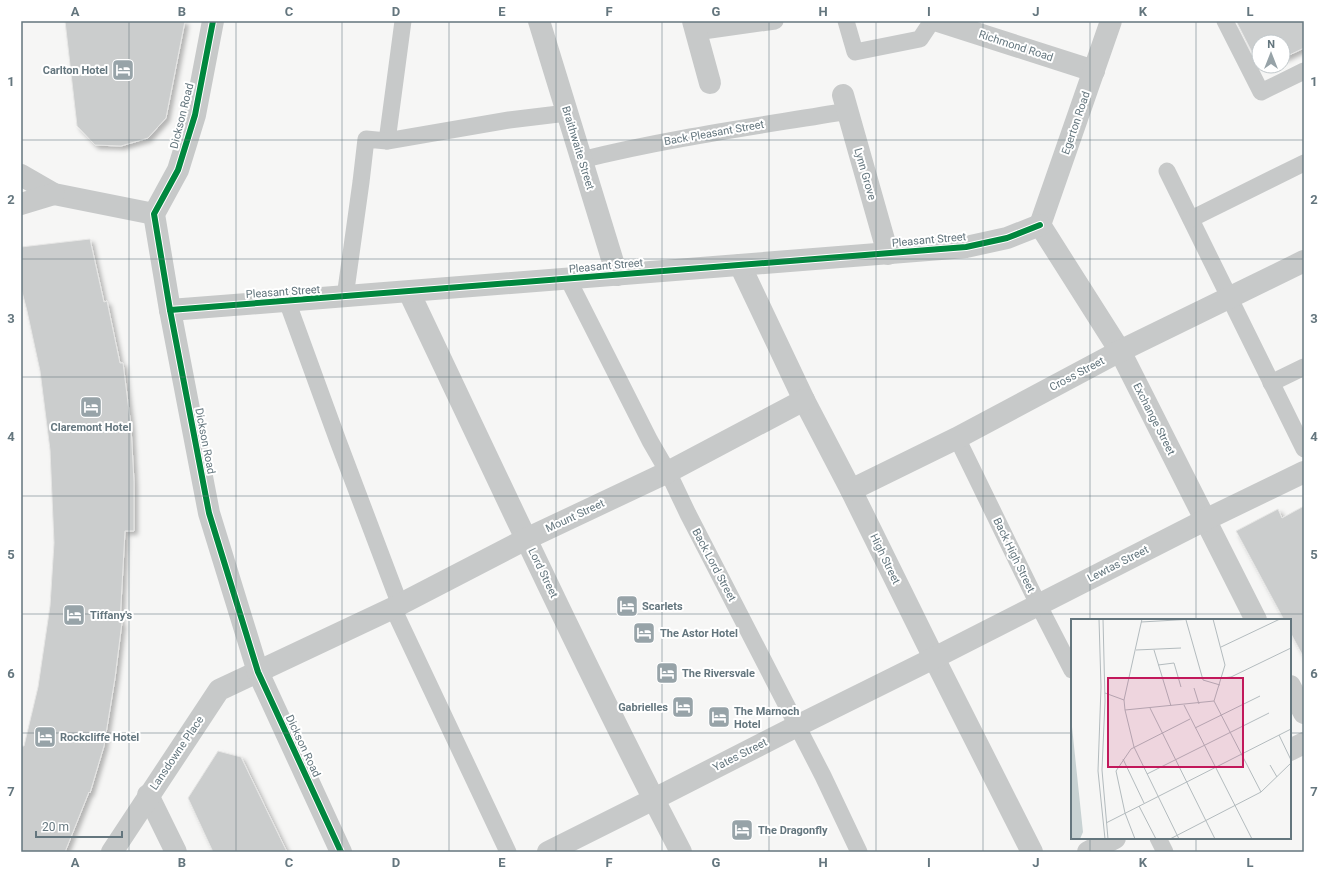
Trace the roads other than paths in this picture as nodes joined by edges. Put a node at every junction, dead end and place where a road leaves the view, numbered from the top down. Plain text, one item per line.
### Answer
1 (213, 21) edge
2 (403, 21) edge
3 (539, 21) edge
4 (775, 21) edge
5 (846, 21) edge
6 (932, 21) edge
7 (938, 21) edge
8 (1111, 21) edge
9 (1225, 21) edge
10 (694, 27) edge
11 (1094, 71) junction
12 (1304, 71) edge
13 (710, 83) dead end
14 (845, 103) joint
15 (567, 113) junction
16 (387, 141) junction
17 (581, 160) junction
18 (1304, 163) edge
19 (1167, 171) dead end
20 (21, 175) edge
21 (54, 194) junction
22 (21, 204) edge
23 (154, 214) junction
24 (1190, 219) junction
25 (1040, 225) junction
26 (888, 254) junction
27 (1304, 261) edge
28 (740, 265) junction
29 (617, 275) junction
30 (568, 279) junction
31 (409, 292) junction
32 (345, 297) junction
33 (1229, 297) junction
34 (287, 301) junction
35 (170, 310) junction
36 (1120, 351) junction
37 (1304, 367) edge
38 (1271, 383) junction
39 (804, 400) junction
40 (957, 438) junction
41 (1304, 449) edge
42 (668, 472) junction
43 (1304, 472) edge
44 (851, 490) junction
45 (1205, 520) junction
46 (526, 539) junction
47 (1038, 604) junction
48 (397, 606) junction
49 (1255, 619) edge
50 (934, 658) junction
51 (1071, 668) edge
52 (258, 672) junction
53 (1291, 688) edge
54 (1304, 713) edge
55 (797, 726) junction
56 (1304, 743) edge
57 (1291, 750) edge
58 (148, 795) junction
59 (654, 799) junction
60 (1113, 839) edge
61 (1158, 839) edge
62 (112, 852) edge
63 (176, 852) edge
64 (341, 852) edge
65 (508, 852) edge
66 (548, 852) edge
67 (681, 852) edge
68 (859, 852) edge
69 (1032, 852) edge
70 (1088, 852) edge
71 (1165, 852) edge

1 - 23 street, Dickson Road
2 - 16 lane
3 - 15 street, Braithwaite Street
4 - 10 lane
5 - 6 lane
7 - 11 street, Richmond Road
8 - 11 street, Egerton Road
9 - 12 lane
10 - 13 street
11 - 25 street, Egerton Road
14 - 17 lane, Back Pleasant Street
14 - 26 street, Lynn Grove
15 - 16 lane
15 - 17 street, Braithwaite Street
16 - 32 lane
17 - 29 street, Braithwaite Street
18 - 24 lane
19 - 24 lane
20 - 21 street
21 - 22 street
21 - 23 street
23 - 35 street, Dickson Road
24 - 33 lane
25 - 26 street, Pleasant Street
25 - 36 street, Exchange Street
26 - 28 street, Pleasant Street
27 - 33 street, Cross Street
28 - 29 street, Pleasant Street
28 - 39 street, High Street
29 - 30 street, Pleasant Street
30 - 31 street, Pleasant Street
30 - 42 lane, Back Lord Street
31 - 32 street, Pleasant Street
31 - 46 street, Lord Street
32 - 34 street, Pleasant Street
33 - 36 street, Cross Street
33 - 38 lane
34 - 35 street, Pleasant Street
34 - 48 lane
35 - 52 street, Dickson Road
36 - 40 street, Cross Street
36 - 45 street, Exchange Street
37 - 38 lane
38 - 41 lane
39 - 42 street, Mount Street
39 - 44 street, High Street
40 - 44 street, Cross Street
40 - 47 lane, Back High Street
42 - 46 street, Mount Street
42 - 55 lane, Back Lord Street
43 - 45 street, Lewtas Street
44 - 50 street, High Street
45 - 47 street, Lewtas Street
45 - 49 street, Exchange Street
46 - 48 street, Mount Street
46 - 59 street, Lord Street
47 - 50 street, Lewtas Street
47 - 51 lane, Back High Street
48 - 52 street, Mount Street
48 - 65 lane
50 - 55 street, Yates Street
50 - 69 street, High Street
52 - 58 street, Lansdowne Place
52 - 64 street, Dickson Road
53 - 54 street
55 - 59 street, Yates Street
55 - 68 lane, Back Lord Street
56 - 57 street
58 - 62 street, Lansdowne Place
58 - 63 street
59 - 66 street, Yates Street
59 - 67 street, Lord Street
60 - 70 street
61 - 71 lane

